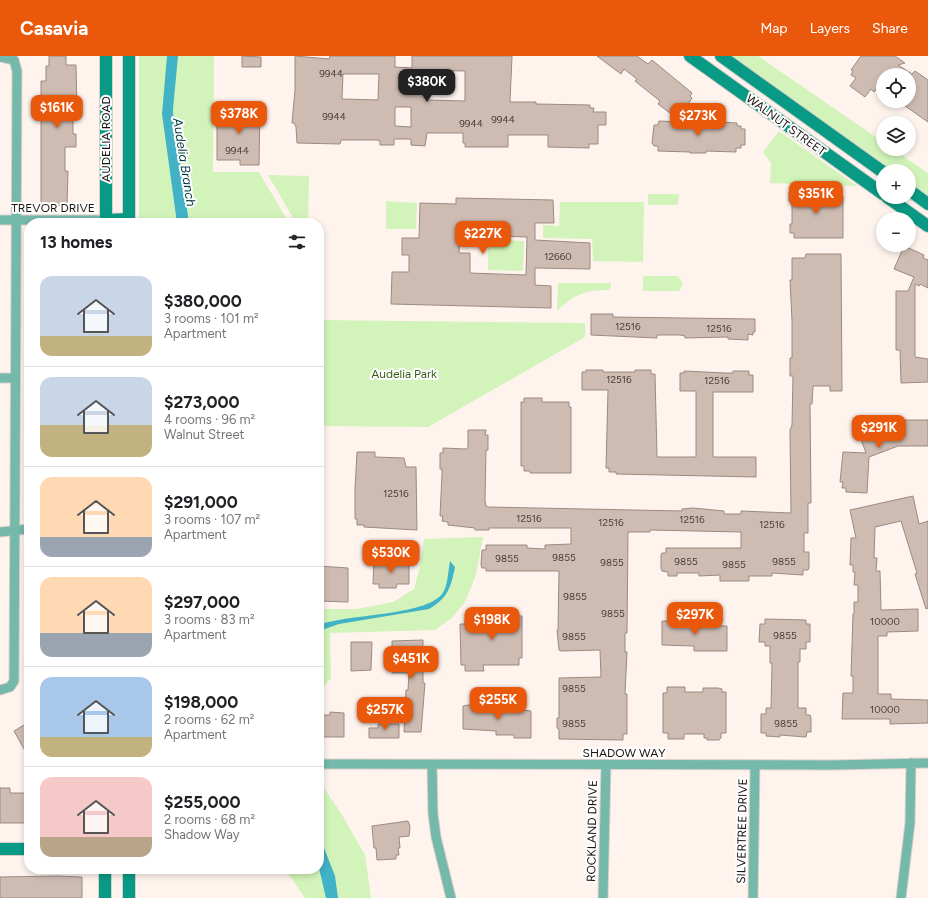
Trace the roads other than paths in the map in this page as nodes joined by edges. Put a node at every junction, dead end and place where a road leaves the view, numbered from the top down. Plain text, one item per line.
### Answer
1 (106, 56) edge
2 (129, 56) edge
3 (690, 56) edge
4 (721, 56) edge
5 (0, 57) edge
6 (786, 102) junction
7 (776, 118) junction
8 (876, 167) edge
9 (876, 189) edge
10 (916, 195) edge
11 (897, 204) edge
12 (928, 204) edge
13 (106, 218) edge
14 (130, 218) edge
15 (0, 220) edge
16 (17, 220) junction
17 (24, 220) edge
18 (928, 226) edge
19 (0, 378) edge
20 (15, 378) junction
21 (24, 529) edge
22 (14, 530) junction
23 (0, 532) edge
24 (0, 690) edge
25 (911, 763) junction
26 (928, 763) edge
27 (324, 764) edge
28 (432, 765) junction
29 (606, 765) junction
30 (755, 765) junction
31 (0, 849) edge
32 (24, 849) edge
33 (105, 874) edge
34 (129, 874) edge
35 (105, 898) edge
36 (129, 898) edge
37 (451, 898) edge
38 (603, 898) edge
39 (753, 898) edge
40 (901, 898) edge

1 - 13 main road, AUDELIA ROAD
2 - 14 main road, AUDELIA ROAD
3 - 7 main road, WALNUT STREET
4 - 6 main road, WALNUT STREET
5 - 16 street
6 - 7 main road
6 - 8 main road, WALNUT STREET
7 - 9 main road, WALNUT STREET
10 - 12 main road
11 - 18 main road
15 - 16 street, TREVOR DRIVE
16 - 17 street, TREVOR DRIVE
16 - 20 street
19 - 20 street
20 - 22 street
21 - 22 street
22 - 23 street
22 - 24 street
25 - 26 street, SHADOW WAY
25 - 30 street, SHADOW WAY
25 - 40 street
27 - 28 street, SHADOW WAY
28 - 29 street, SHADOW WAY
28 - 37 street
29 - 30 street, SHADOW WAY
29 - 38 street, ROCKLAND DRIVE
30 - 39 street, SILVERTREE DRIVE
31 - 32 main road
33 - 35 main road
34 - 36 main road

